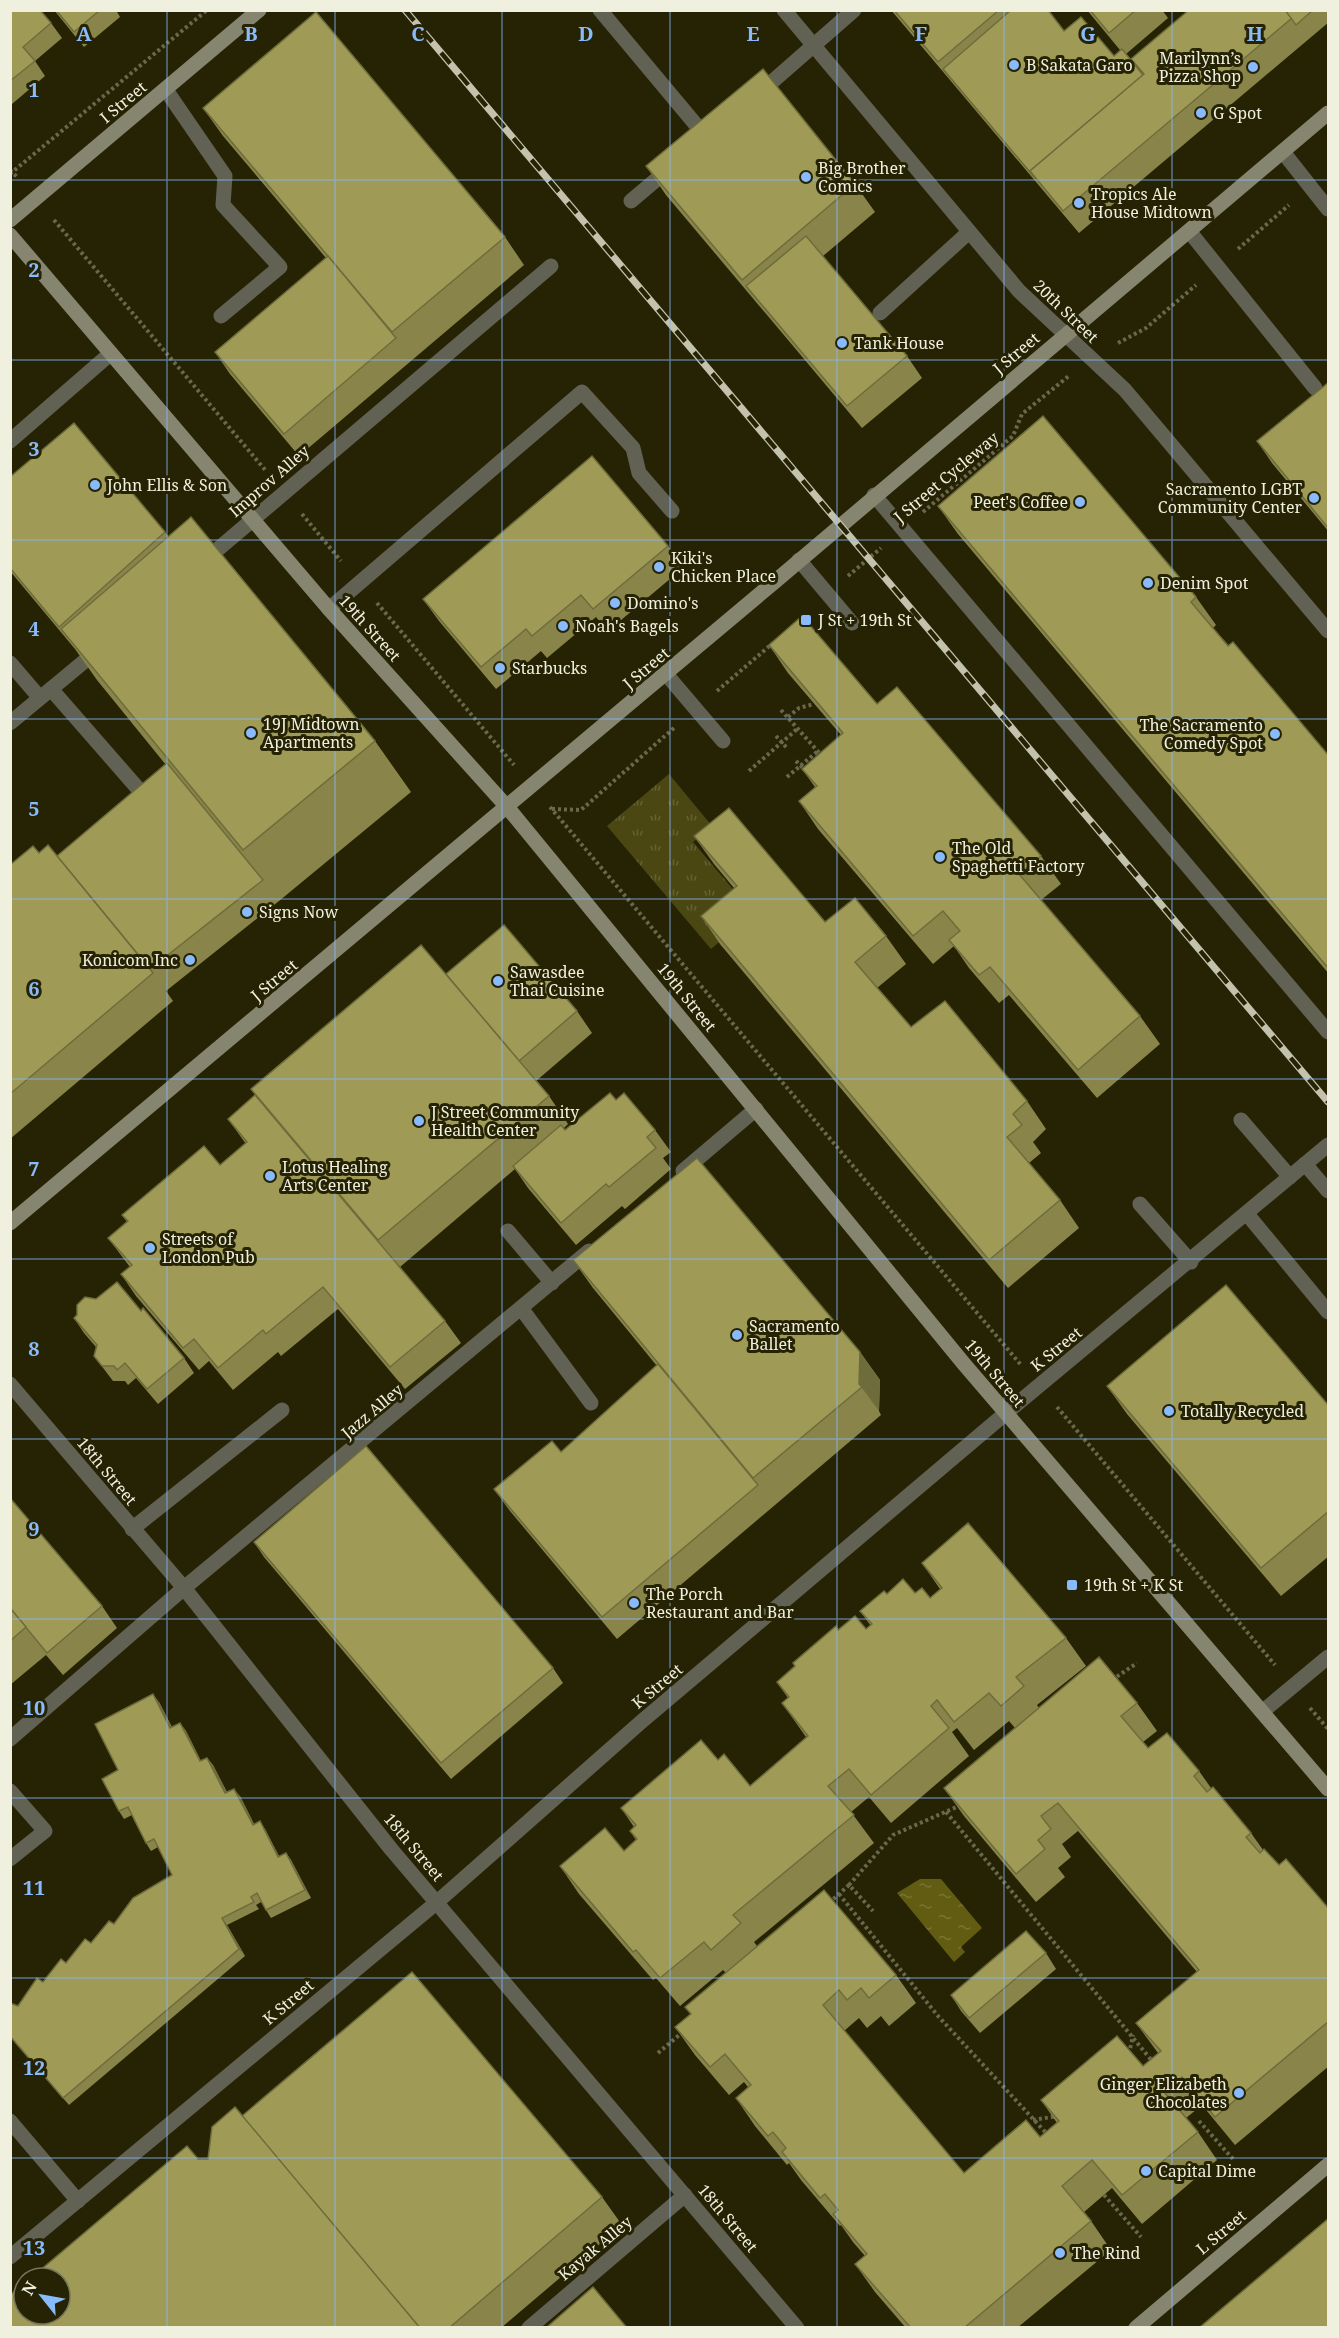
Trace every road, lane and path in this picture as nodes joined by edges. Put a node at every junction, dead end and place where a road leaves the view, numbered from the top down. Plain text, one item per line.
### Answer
1 (207, 10) edge
2 (259, 10) edge
3 (600, 10) edge
4 (784, 10) edge
5 (854, 10) edge
6 (814, 45) junction
7 (165, 90) junction
8 (743, 107) edge
9 (1329, 113) edge
10 (708, 138) edge
11 (1283, 152) junction
12 (682, 159) edge
13 (11, 172) edge
14 (1311, 187) junction
15 (36, 199) junction
16 (631, 201) dead end
17 (1329, 209) edge
18 (10, 220) edge
19 (1189, 231) junction
20 (969, 232) junction
21 (10, 235) edge
22 (551, 266) dead end
23 (1217, 266) junction
24 (880, 313) dead end
25 (221, 316) dead end
26 (1065, 336) junction
27 (110, 354) junction
28 (1089, 359) junction
29 (1315, 388) dead end
30 (10, 441) edge
31 (283, 492) junction
32 (874, 495) junction
33 (672, 511) dead end
34 (254, 519) junction
35 (903, 529) junction
36 (799, 560) junction
37 (192, 571) edge
38 (360, 583) junction
39 (828, 595) junction
40 (329, 609) junction
41 (852, 623) dead end
42 (1329, 632) edge
43 (113, 637) edge
44 (775, 640) edge
45 (10, 663) edge
46 (666, 674) junction
47 (46, 693) junction
48 (814, 704) edge
49 (696, 709) junction
50 (781, 710) dead end
51 (788, 717) junction
52 (10, 723) edge
53 (797, 729) junction
54 (776, 736) dead end
55 (723, 741) dead end
56 (782, 742) junction
57 (787, 747) dead end
58 (818, 751) junction
59 (824, 758) edge
60 (796, 760) dead end
61 (802, 767) junction
62 (749, 771) dead end
63 (787, 777) dead end
64 (533, 787) junction
65 (147, 799) edge
66 (508, 808) junction
67 (580, 810) dead end
68 (1329, 1032) edge
69 (756, 1109) junction
70 (1241, 1120) dead end
71 (1329, 1145) edge
72 (1305, 1164) junction
73 (1290, 1177) junction
74 (668, 1185) edge
75 (1329, 1191) edge
76 (1140, 1204) dead end
77 (1247, 1214) junction
78 (10, 1223) edge
79 (508, 1231) dead end
80 (597, 1245) edge
81 (1191, 1262) junction
82 (552, 1283) junction
83 (521, 1308) junction
84 (1329, 1312) edge
85 (10, 1384) edge
86 (1039, 1386) junction
87 (591, 1402) dead end
88 (282, 1410) dead end
89 (1006, 1413) junction
90 (132, 1529) junction
91 (184, 1588) junction
92 (1329, 1657) edge
93 (1137, 1663) dead end
94 (1110, 1682) edge
95 (1293, 1687) junction
96 (1262, 1712) junction
97 (1329, 1729) edge
98 (10, 1739) edge
99 (1329, 1789) edge
100 (10, 1791) edge
101 (969, 1798) edge
102 (946, 1812) junction
103 (10, 1859) edge
104 (849, 1885) junction
105 (839, 1894) junction
106 (436, 1903) junction
107 (822, 1909) edge
108 (873, 1911) dead end
109 (688, 2027) edge
110 (1133, 2036) junction
111 (658, 2053) dead end
112 (1128, 2057) edge
113 (1158, 2070) edge
114 (1066, 2111) edge
115 (1032, 2120) junction
116 (10, 2121) edge
117 (1199, 2121) edge
118 (1056, 2141) edge
119 (1233, 2158) dead end
120 (1329, 2165) edge
121 (685, 2195) junction
122 (1104, 2195) edge
123 (78, 2201) junction
124 (1141, 2237) dead end
125 (10, 2257) edge
126 (529, 2328) edge
127 (797, 2328) edge
128 (1136, 2328) edge

1 - 13 path
2 - 7 main road, I Street
3 - 10 street
4 - 6 street, 20th Street
5 - 6 street
6 - 8 street
6 - 20 street, 20th Street
7 - 15 main road, I Street
7 - 25 street
9 - 11 main road, J Street
11 - 14 street
11 - 19 main road, J Street
12 - 16 street
13 - 15 path
14 - 17 street
14 - 23 path, J Street Cycleway
15 - 18 main road, I Street
15 - 31 path
19 - 23 street
19 - 26 main road, J Street
20 - 24 street
20 - 26 street, 20th Street
21 - 27 main road, 19th Street
22 - 31 street, Improv Alley
23 - 28 path, J Street Cycleway
23 - 29 street
26 - 28 street, 20th Street
26 - 32 main road, J Street
27 - 30 street
27 - 34 main road, 19th Street
28 - 35 path, J Street Cycleway
28 - 42 street, 20th Street
31 - 34 street, Improv Alley
31 - 38 path
32 - 35 street
32 - 36 main road, J Street
33 - 38 street
34 - 37 street, Improv Alley
34 - 40 main road, 19th Street
35 - 39 path, J Street Cycleway
35 - 68 street
36 - 39 street
36 - 46 main road, J Street
38 - 40 street
38 - 64 path
39 - 41 street
40 - 66 main road, 19th Street
43 - 47 street
44 - 49 path
45 - 47 street
46 - 49 street
46 - 64 main road, J Street
47 - 52 street
47 - 65 street
48 - 51 path
49 - 55 street
49 - 67 path
50 - 51 path
51 - 53 path
53 - 56 path
53 - 58 path
54 - 56 path
56 - 57 path
56 - 62 path
58 - 59 path
58 - 61 path
60 - 61 path
61 - 63 path
64 - 66 main road, J Street
64 - 86 path
66 - 69 main road, 19th Street
66 - 78 main road, J Street
69 - 74 street
69 - 89 main road, 19th Street
70 - 73 street
71 - 72 street, K Street
72 - 73 street, K Street
72 - 75 street
73 - 77 street, K Street
76 - 81 street
77 - 81 street, K Street
77 - 84 street
79 - 82 street
80 - 82 street, Jazz Alley
81 - 86 street, K Street
82 - 83 street, Jazz Alley
83 - 87 street
83 - 91 street, Jazz Alley
85 - 90 street, 18th Street
86 - 89 street, K Street
86 - 95 path
88 - 90 street
89 - 96 main road, 19th Street
89 - 106 street, K Street
90 - 91 street, 18th Street
91 - 98 street, Jazz Alley
91 - 106 street, 18th Street
92 - 95 street
93 - 94 path
95 - 96 street
95 - 97 path
96 - 99 main road, 19th Street
100 - 103 street
101 - 102 path
102 - 104 path
102 - 110 path
104 - 105 path
104 - 108 path
105 - 107 path
105 - 115 path
106 - 121 street, 18th Street
106 - 123 street, K Street
109 - 111 path
110 - 112 path
110 - 113 path
114 - 115 path
115 - 118 path
116 - 123 street
117 - 119 path
120 - 128 main road, L Street
121 - 126 street, Kayak Alley
121 - 127 street, 18th Street
122 - 124 path
123 - 125 street, K Street

